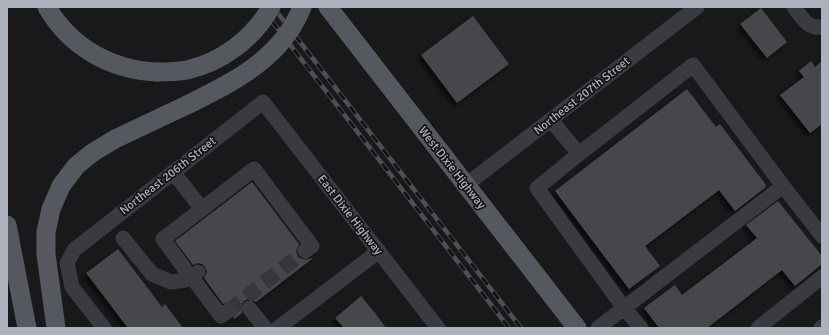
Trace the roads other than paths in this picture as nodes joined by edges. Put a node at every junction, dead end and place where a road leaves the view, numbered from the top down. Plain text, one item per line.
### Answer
1 (47, 7) edge
2 (271, 7) edge
3 (302, 7) edge
4 (328, 7) edge
5 (697, 7) edge
6 (794, 7) edge
7 (822, 27) edge
8 (263, 102) joint
9 (551, 120) junction
10 (579, 154) junction
11 (173, 172) junction
12 (466, 185) junction
13 (783, 186) junction
14 (202, 209) junction
15 (110, 221) junction
16 (7, 228) edge
17 (822, 236) edge
18 (305, 251) dead end
19 (379, 251) junction
20 (193, 275) junction
21 (822, 277) edge
22 (249, 308) dead end
23 (624, 308) junction
24 (228, 311) dead end
25 (27, 328) edge
26 (56, 328) edge
27 (104, 328) edge
28 (265, 328) edge
29 (278, 328) edge
30 (438, 328) edge
31 (577, 328) edge
32 (598, 328) edge
33 (641, 328) edge
34 (758, 328) edge

1 - 2 main road, bridge
3 - 26 main road, bridge
4 - 12 main road, West Dixie Highway
5 - 9 street, Northeast 207th Street
6 - 7 street
8 - 11 street, Northeast 206th Street
8 - 19 street, East Dixie Highway
9 - 10 street
9 - 12 street, Northeast 207th Street
10 - 13 street
10 - 23 street
11 - 14 street
11 - 15 street, Northeast 206th Street
12 - 31 main road, West Dixie Highway
13 - 17 street
13 - 23 street
14 - 18 street
14 - 20 street
15 - 20 street, bridge
15 - 27 street, Northeast 206th Street
16 - 25 main road
19 - 29 street
19 - 30 street, East Dixie Highway
20 - 24 street
21 - 34 street
22 - 28 street
23 - 32 street
23 - 33 street

